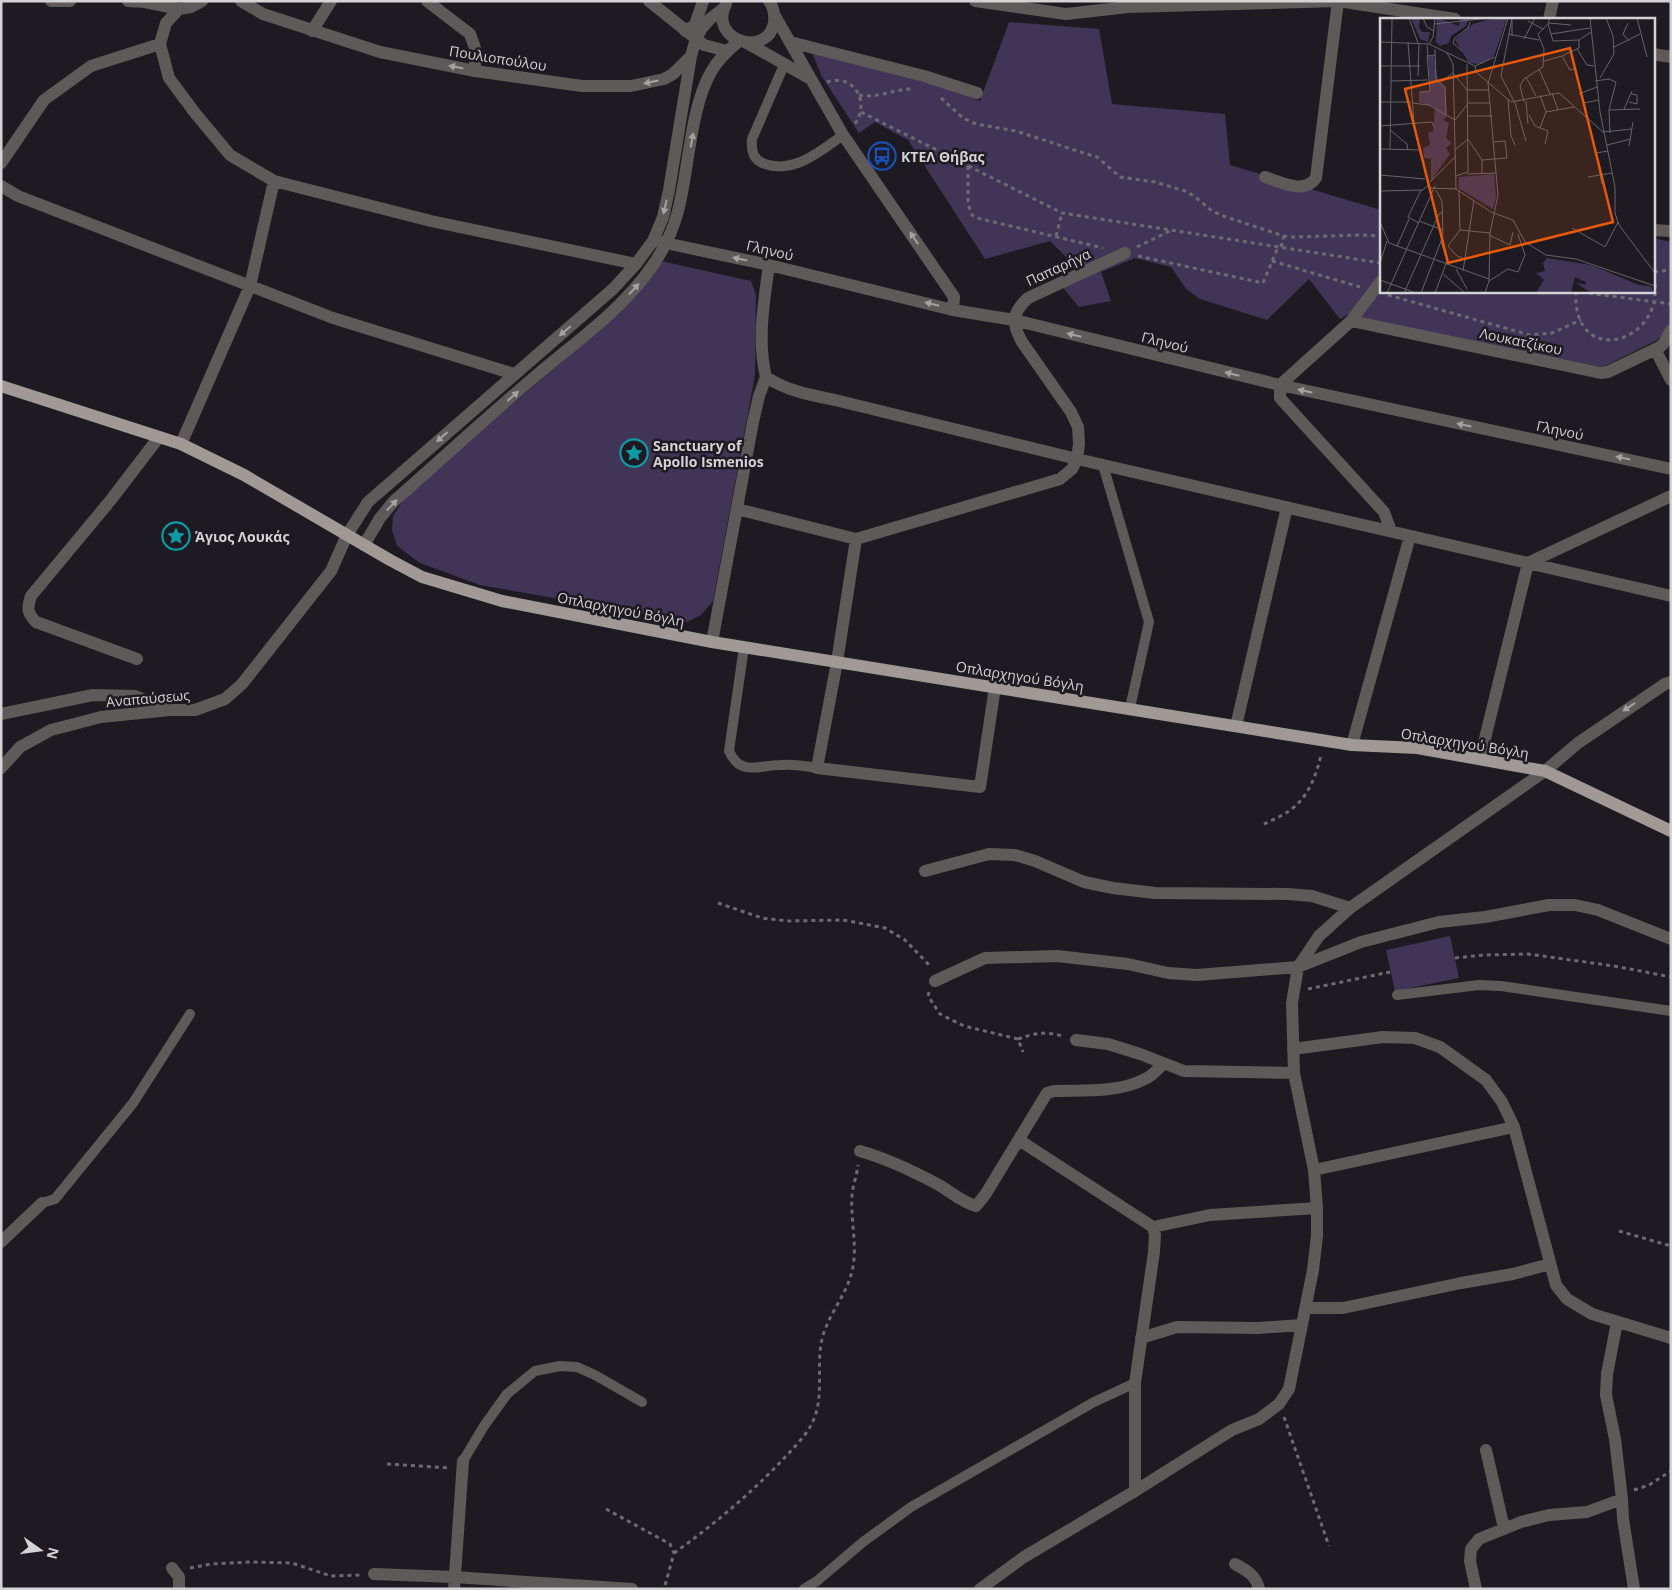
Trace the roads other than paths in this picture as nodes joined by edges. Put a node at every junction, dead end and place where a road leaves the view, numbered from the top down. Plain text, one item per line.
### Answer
1 (51, 1) edge
2 (70, 1) edge
3 (128, 1) edge
4 (202, 1) edge
5 (241, 1) edge
6 (331, 1) edge
7 (427, 1) edge
8 (649, 1) edge
9 (703, 1) edge
10 (975, 1) edge
11 (1338, 1) edge
12 (1553, 1) edge
13 (726, 5) edge
14 (773, 6) edge
15 (1091, 7) edge
16 (179, 9) junction
17 (1448, 18) edge
18 (1549, 18) edge
19 (312, 31) junction
20 (685, 31) junction
21 (696, 39) junction
22 (743, 42) junction
23 (790, 42) junction
24 (160, 44) junction
25 (727, 51) junction
26 (1654, 54) edge
27 (691, 56) junction
28 (1671, 58) edge
29 (784, 65) junction
30 (475, 71) junction
31 (809, 78) junction
32 (977, 93) dead end
33 (843, 134) junction
34 (1, 163) edge
35 (1265, 177) dead end
36 (274, 182) junction
37 (1, 186) edge
38 (1654, 230) edge
39 (1671, 231) edge
40 (653, 240) junction
41 (666, 243) junction
42 (1125, 253) road end
43 (636, 264) junction
44 (769, 265) junction
45 (250, 286) junction
46 (1377, 286) edge
47 (953, 310) junction
48 (1014, 320) junction
49 (1351, 321) junction
50 (1671, 330) edge
51 (1655, 349) junction
52 (527, 363) junction
53 (514, 374) junction
54 (537, 375) junction
55 (766, 377) junction
56 (1671, 380) edge
57 (1280, 385) junction
58 (1, 386) edge
59 (159, 437) junction
60 (181, 444) junction
61 (1077, 459) junction
62 (1103, 465) junction
63 (1671, 469) edge
64 (1671, 496) edge
65 (1287, 507) junction
66 (737, 509) junction
67 (1391, 531) junction
68 (348, 535) junction
69 (1410, 536) junction
70 (856, 539) junction
71 (364, 545) junction
72 (1528, 563) junction
73 (1671, 596) edge
74 (712, 642) junction
75 (744, 647) junction
76 (137, 659) dead end
77 (837, 662) junction
78 (1671, 682) edge
79 (994, 687) junction
80 (1130, 708) junction
81 (170, 710) junction
82 (1, 714) edge
83 (1236, 726) junction
84 (1352, 745) junction
85 (1480, 759) junction
86 (1, 768) edge
87 (817, 768) junction
88 (1545, 771) junction
89 (1671, 831) edge
90 (925, 871) dead end
91 (1350, 908) junction
92 (1671, 939) edge
93 (1298, 967) junction
94 (938, 979) road end
95 (1397, 995) dead end
96 (1671, 1011) edge
97 (190, 1014) dead end
98 (1076, 1040) road end
99 (1293, 1049) junction
100 (1163, 1064) junction
101 (1294, 1073) junction
102 (1514, 1127) junction
103 (1019, 1140) junction
104 (860, 1151) road end
105 (1314, 1170) junction
106 (42, 1203) joint
107 (1317, 1208) junction
108 (1153, 1227) junction
109 (1, 1242) edge
110 (1550, 1264) junction
111 (1306, 1308) junction
112 (1617, 1322) junction
113 (1302, 1325) junction
114 (1141, 1338) junction
115 (1671, 1338) edge
116 (1135, 1383) junction
117 (642, 1402) dead end
118 (1486, 1450) dead end
119 (463, 1465) joint
120 (1135, 1491) junction
121 (1622, 1499) junction
122 (1504, 1528) junction
123 (1235, 1564) dead end
124 (374, 1574) road end
125 (454, 1583) edge
126 (632, 1589) edge
127 (804, 1589) edge
128 (980, 1589) edge
129 (1259, 1589) edge
130 (1476, 1589) edge
131 (1634, 1589) edge

1 - 2 street
3 - 16 street
4 - 16 street
5 - 19 street, Πουλιοπούλου
6 - 19 street
7 - 30 street
8 - 20 street
9 - 20 street
10 - 15 street
11 - 15 street
11 - 17 street
11 - 35 street
12 - 18 street
13 - 21 street, Πουλιοπούλου
13 - 22 street
14 - 22 street
14 - 23 street
16 - 24 street
30 -> 19 street, Πουλιοπούλου
20 - 21 street
21 - 25 street
21 - 27 street, Πουλιοπούλου
22 - 25 street
22 - 29 street
23 - 31 street
23 - 32 street
24 - 34 street
24 - 36 street
41 -> 25 street
26 - 28 street
27 -> 30 street, Πουλιοπούλου
27 -> 40 street, Αναπαύσεως
29 - 31 street
29 - 33 lane
31 - 33 street
47 -> 33 street
36 - 43 street
36 - 45 street
37 - 45 street
38 - 39 street
40 - 41 street, Γληνού
40 - 43 street, Αναπαύσεως
44 -> 41 street, Γληνού
54 -> 41 street
42 - 48 street, Παπαρήγα
43 -> 52 street, Αναπαύσεως
47 -> 44 street, Γληνού
44 - 55 street
45 - 53 street
45 - 60 street
46 - 49 street
47 - 48 street, Γληνού
57 -> 48 street, Γληνού
48 - 61 street
49 - 51 street, Λουκατζίκου
49 - 57 street
50 - 51 street, Λουκατζίκου
51 - 56 street
52 - 53 street, Αναπαύσεως
52 - 54 street
53 -> 68 street, Αναπαύσεως
71 -> 54 street
55 - 61 street
55 - 66 street
63 -> 57 street, Γληνού
57 - 67 street
58 - 59 main road, Οπλαρχηγού Βόγλη
59 - 60 main road, Οπλαρχηγού Βόγλη
59 - 76 street
60 - 68 main road, Οπλαρχηγού Βόγλη
61 - 62 street
61 - 70 street
62 - 65 street
62 - 80 lane
64 - 72 street
65 - 67 street
65 - 83 street
66 - 70 street
66 - 74 street
67 - 69 street
68 - 71 main road, Οπλαρχηγού Βόγλη
68 - 81 street, Αναπαύσεως
69 - 72 street
69 - 84 street
70 - 77 street
71 - 74 main road, Οπλαρχηγού Βόγλη
72 - 73 street
72 - 85 street
74 - 75 main road, Οπλαρχηγού Βόγλη
75 - 77 main road, Οπλαρχηγού Βόγλη
75 - 87 lane
77 - 79 main road, Οπλαρχηγού Βόγλη
77 - 87 street
78 -> 88 street
79 - 80 main road, Οπλαρχηγού Βόγλη
79 - 87 street
80 - 83 main road, Οπλαρχηγού Βόγλη
81 - 82 street
81 - 86 street, Αναπαύσεως
83 - 84 main road, Οπλαρχηγού Βόγλη
84 - 85 main road, Οπλαρχηγού Βόγλη
85 - 88 main road, Οπλαρχηγού Βόγλη
88 - 89 main road, Οπλαρχηγού Βόγλη
88 - 91 street
90 - 91 street
91 - 93 street
92 - 93 street
93 - 94 street
93 - 99 street
95 - 96 lane
97 - 106 lane
98 - 100 street
99 - 101 street
99 - 102 street
100 - 101 street
100 - 103 street
101 - 105 street
102 - 105 street
102 - 110 street
103 - 104 street
103 - 108 street
105 - 107 street
106 - 109 street
107 - 108 street
107 - 111 street
108 - 114 street
110 - 111 street
110 - 112 street
111 - 113 street
112 - 115 street
112 - 121 street
113 - 114 street
113 - 120 street
114 - 116 street
116 - 120 street
116 - 127 lane
117 - 119 lane
118 - 122 street
119 - 125 street
120 - 128 street
121 - 122 street
121 - 131 street
122 - 130 street
123 - 129 street
124 - 125 street
125 - 126 street

